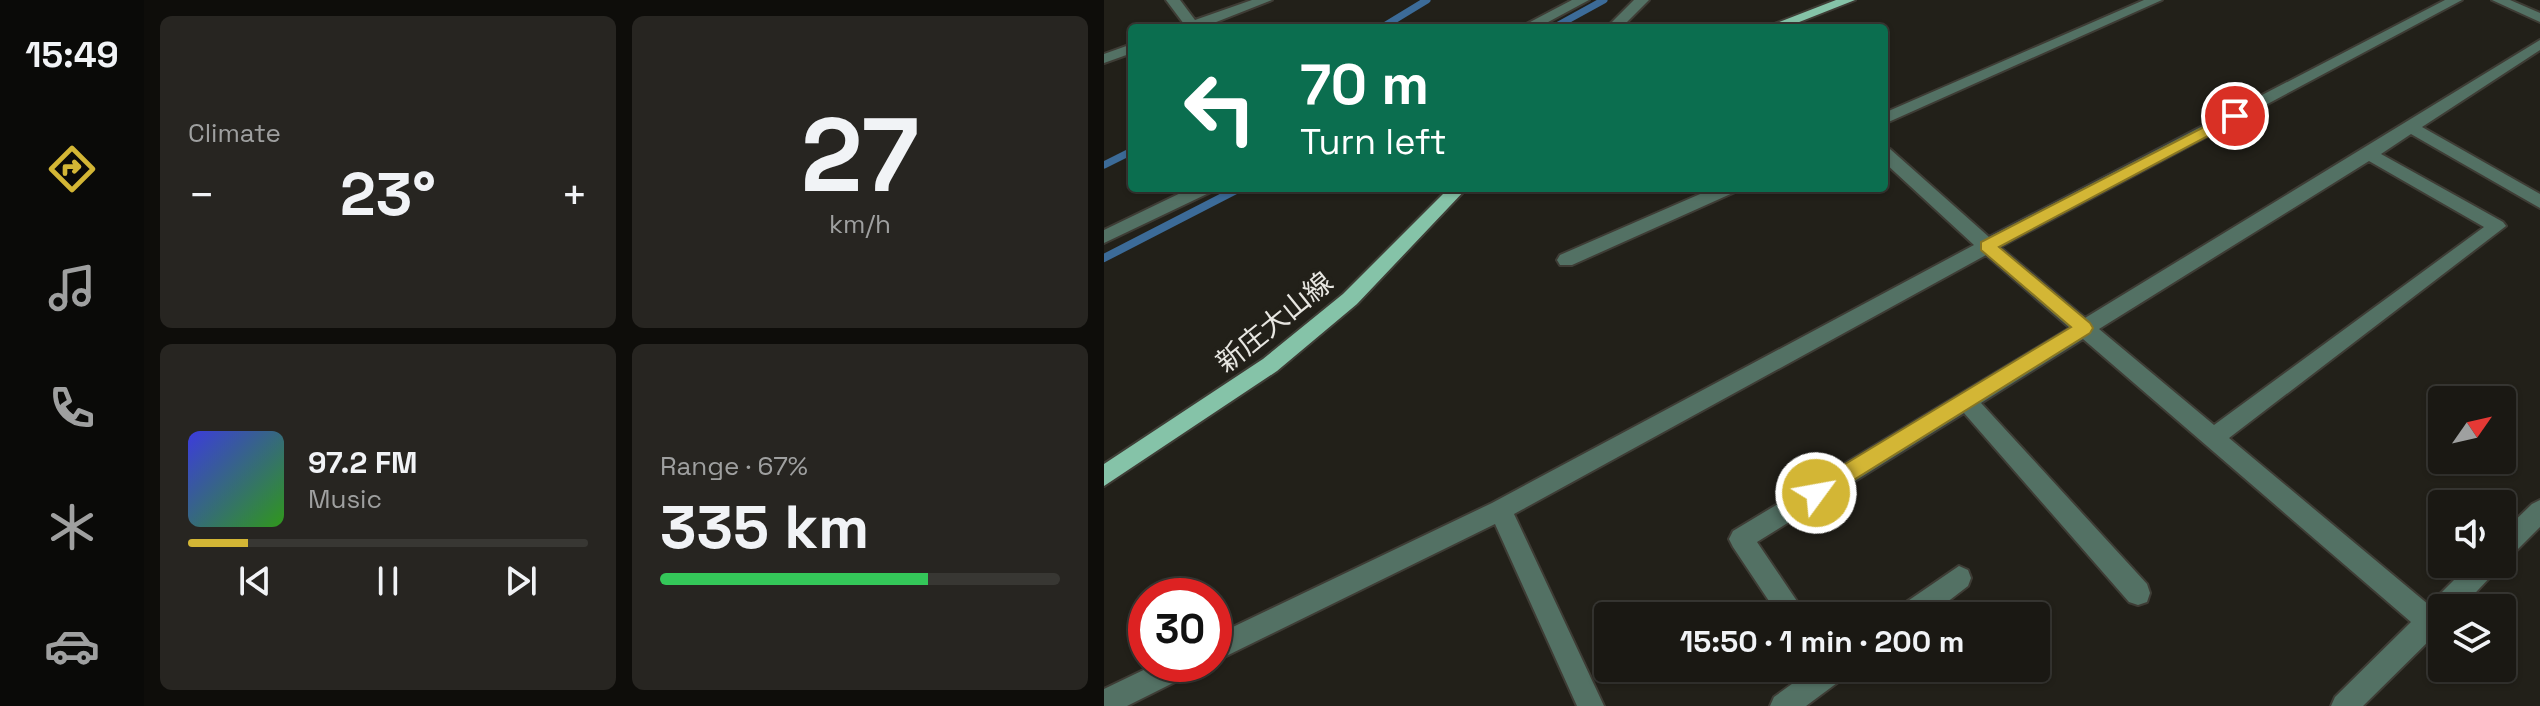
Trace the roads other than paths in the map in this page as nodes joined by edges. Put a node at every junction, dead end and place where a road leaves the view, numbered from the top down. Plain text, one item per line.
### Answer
1 (1173, 0) edge
2 (1265, 0) edge
3 (1582, 0) edge
4 (1642, 0) edge
5 (1848, 0) edge
6 (2155, 0) edge
7 (2455, 0) edge
8 (2499, 0) edge
9 (2540, 18) edge
10 (1188, 24) edge
11 (1198, 24) edge
12 (1534, 24) edge
13 (1617, 24) edge
14 (1782, 24) edge
15 (2540, 44) edge
16 (1128, 50) edge
17 (1104, 59) edge
18 (1888, 117) edge
19 (2411, 127) junction
20 (2369, 154) junction
21 (1888, 157) edge
22 (1197, 192) edge
23 (1455, 192) edge
24 (1720, 192) edge
25 (2540, 202) edge
26 (1104, 237) edge
27 (1987, 246) junction
28 (1566, 260) dead end
29 (2084, 328) junction
30 (1966, 401) junction
31 (2213, 438) junction
32 (1104, 476) edge
33 (1500, 510) junction
34 (2540, 511) edge
35 (2516, 535) edge
36 (1959, 578) dead end
37 (2473, 578) edge
38 (2138, 593) dead end
39 (2458, 594) edge
40 (1784, 602) edge
41 (1927, 602) edge
42 (2428, 604) edge
43 (2428, 624) edge
44 (1232, 640) edge
45 (1147, 682) edge
46 (1815, 682) edge
47 (1104, 703) edge
48 (1591, 706) edge
49 (1783, 706) edge
50 (2344, 706) edge

1 - 10 street
2 - 11 street
3 - 12 street
4 - 13 street
5 - 14 main road
6 - 18 street
7 - 27 street
8 - 9 street
15 - 19 street
16 - 17 street
19 - 20 street
19 - 25 street
20 - 29 street
20 - 31 street
21 - 27 street
22 - 26 street
23 - 32 main road, 新庄大山線
24 - 28 street
27 - 29 street
27 - 33 street
29 - 30 street
29 - 31 street
30 - 38 street
30 - 40 street
31 - 42 street
33 - 44 street
33 - 48 street
34 - 35 street
36 - 41 street
37 - 39 street
43 - 50 street
45 - 47 street
46 - 49 street

